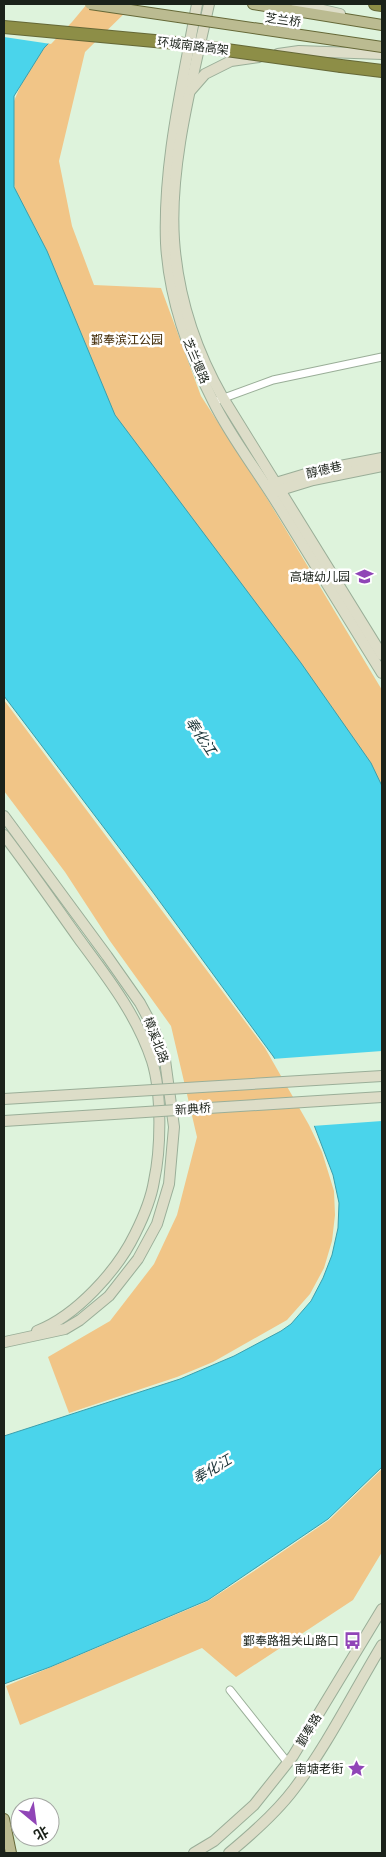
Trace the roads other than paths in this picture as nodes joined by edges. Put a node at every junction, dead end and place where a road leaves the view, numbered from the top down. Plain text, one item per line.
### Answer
1 (90, 4) edge
2 (197, 4) edge
3 (209, 4) edge
4 (253, 4) edge
5 (296, 4) edge
6 (375, 4) edge
7 (382, 5) edge
8 (382, 24) edge
9 (4, 27) edge
10 (382, 47) edge
11 (382, 54) edge
12 (382, 71) edge
13 (190, 91) junction
14 (382, 357) edge
15 (218, 400) junction
16 (382, 458) edge
17 (382, 466) edge
18 (273, 488) junction
19 (382, 655) edge
20 (382, 673) edge
21 (4, 816) edge
22 (4, 835) edge
23 (382, 1076) edge
24 (382, 1097) edge
25 (4, 1099) edge
26 (4, 1121) edge
27 (4, 1342) edge
28 (382, 1609) edge
29 (382, 1645) edge
30 (230, 1690) dead end
31 (288, 1763) junction
32 (4, 1819) edge
33 (11, 1852) edge
34 (194, 1853) edge
35 (229, 1853) edge

1 - 10 main road, 芝兰桥, bridge
2 - 15 street, 芝兰堰路
3 - 13 street, 芝兰堰路
4 - 8 main road, 芝兰桥
5 - 8 street
6 - 7 highway
9 - 12 highway, 环城南路高架, bridge
11 - 13 street
13 - 15 street, 芝兰堰路
14 - 15 street
15 - 18 street, 芝兰堰路
16 - 18 street, 醇德巷
17 - 18 street, 醇德巷
18 - 19 street, 芝兰堰路
18 - 20 street, 芝兰堰路
21 - 27 street, 樟溪北路
22 - 27 street, 樟溪北路
23 - 25 street, 新典桥, bridge
24 - 26 street, 新典桥, bridge
28 - 31 street, 鄞奉路
29 - 35 street, 鄞奉路
30 - 31 street
31 - 34 street, 鄞奉路
32 - 33 main road

